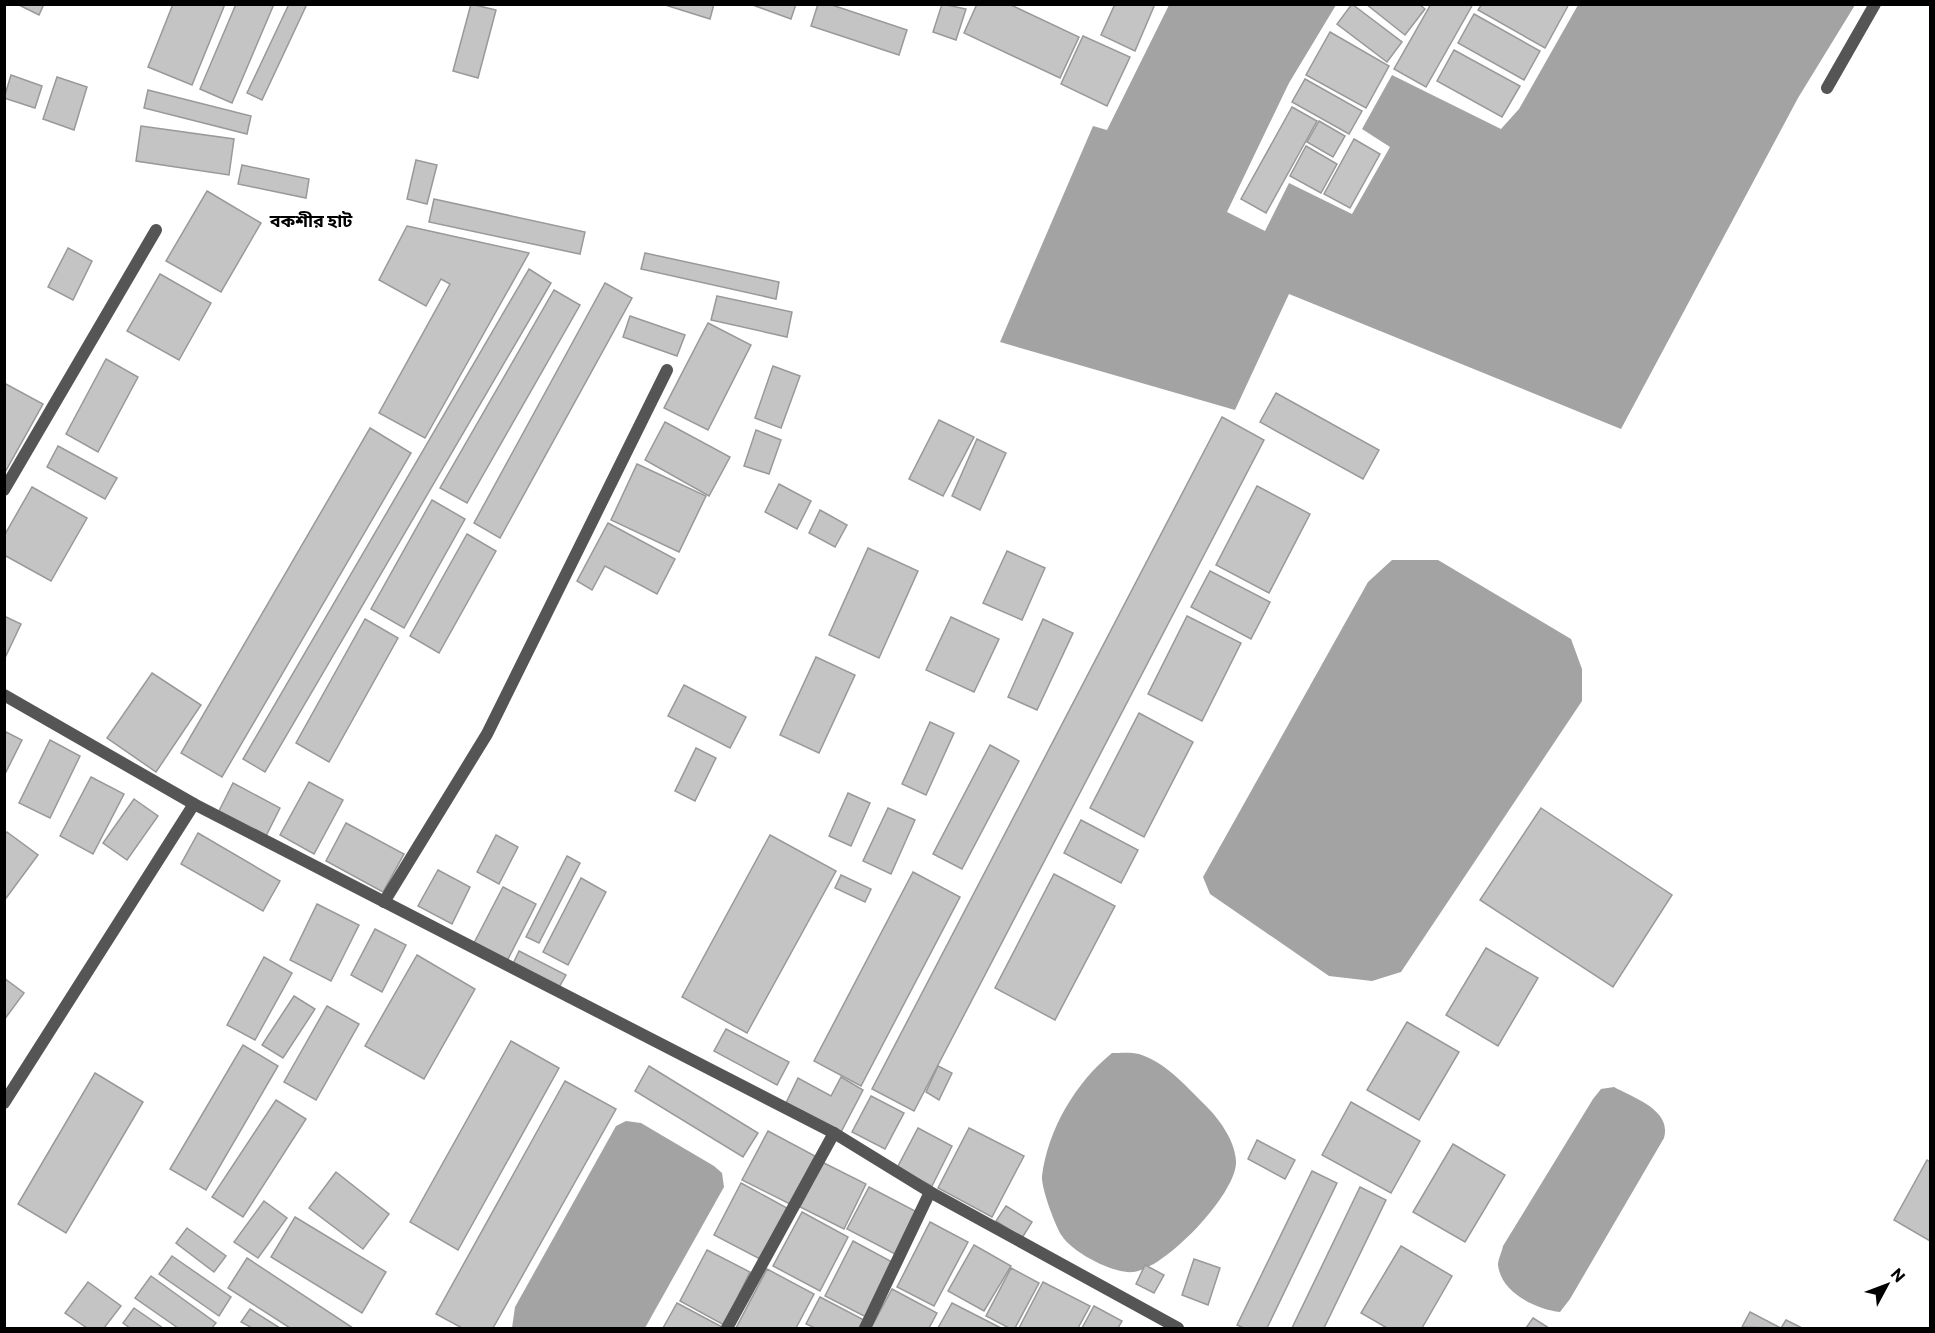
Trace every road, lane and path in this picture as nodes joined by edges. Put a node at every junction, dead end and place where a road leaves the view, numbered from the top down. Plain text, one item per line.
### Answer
1 (1875, 4) edge
2 (1827, 88) dead end
3 (156, 230) dead end
4 (668, 370) dead end
5 (4, 490) edge
6 (4, 695) edge
7 (194, 804) junction
8 (384, 902) junction
9 (4, 1103) edge
10 (834, 1133) junction
11 (930, 1192) junction
12 (1160, 1324) edge
13 (728, 1329) edge
14 (865, 1329) edge
15 (1179, 1329) edge

1 - 2 street
3 - 5 street
4 - 8 street
6 - 7 street
7 - 8 street
7 - 9 street
8 - 10 street
10 - 11 street
10 - 13 street
11 - 12 street
11 - 14 street
12 - 15 street

